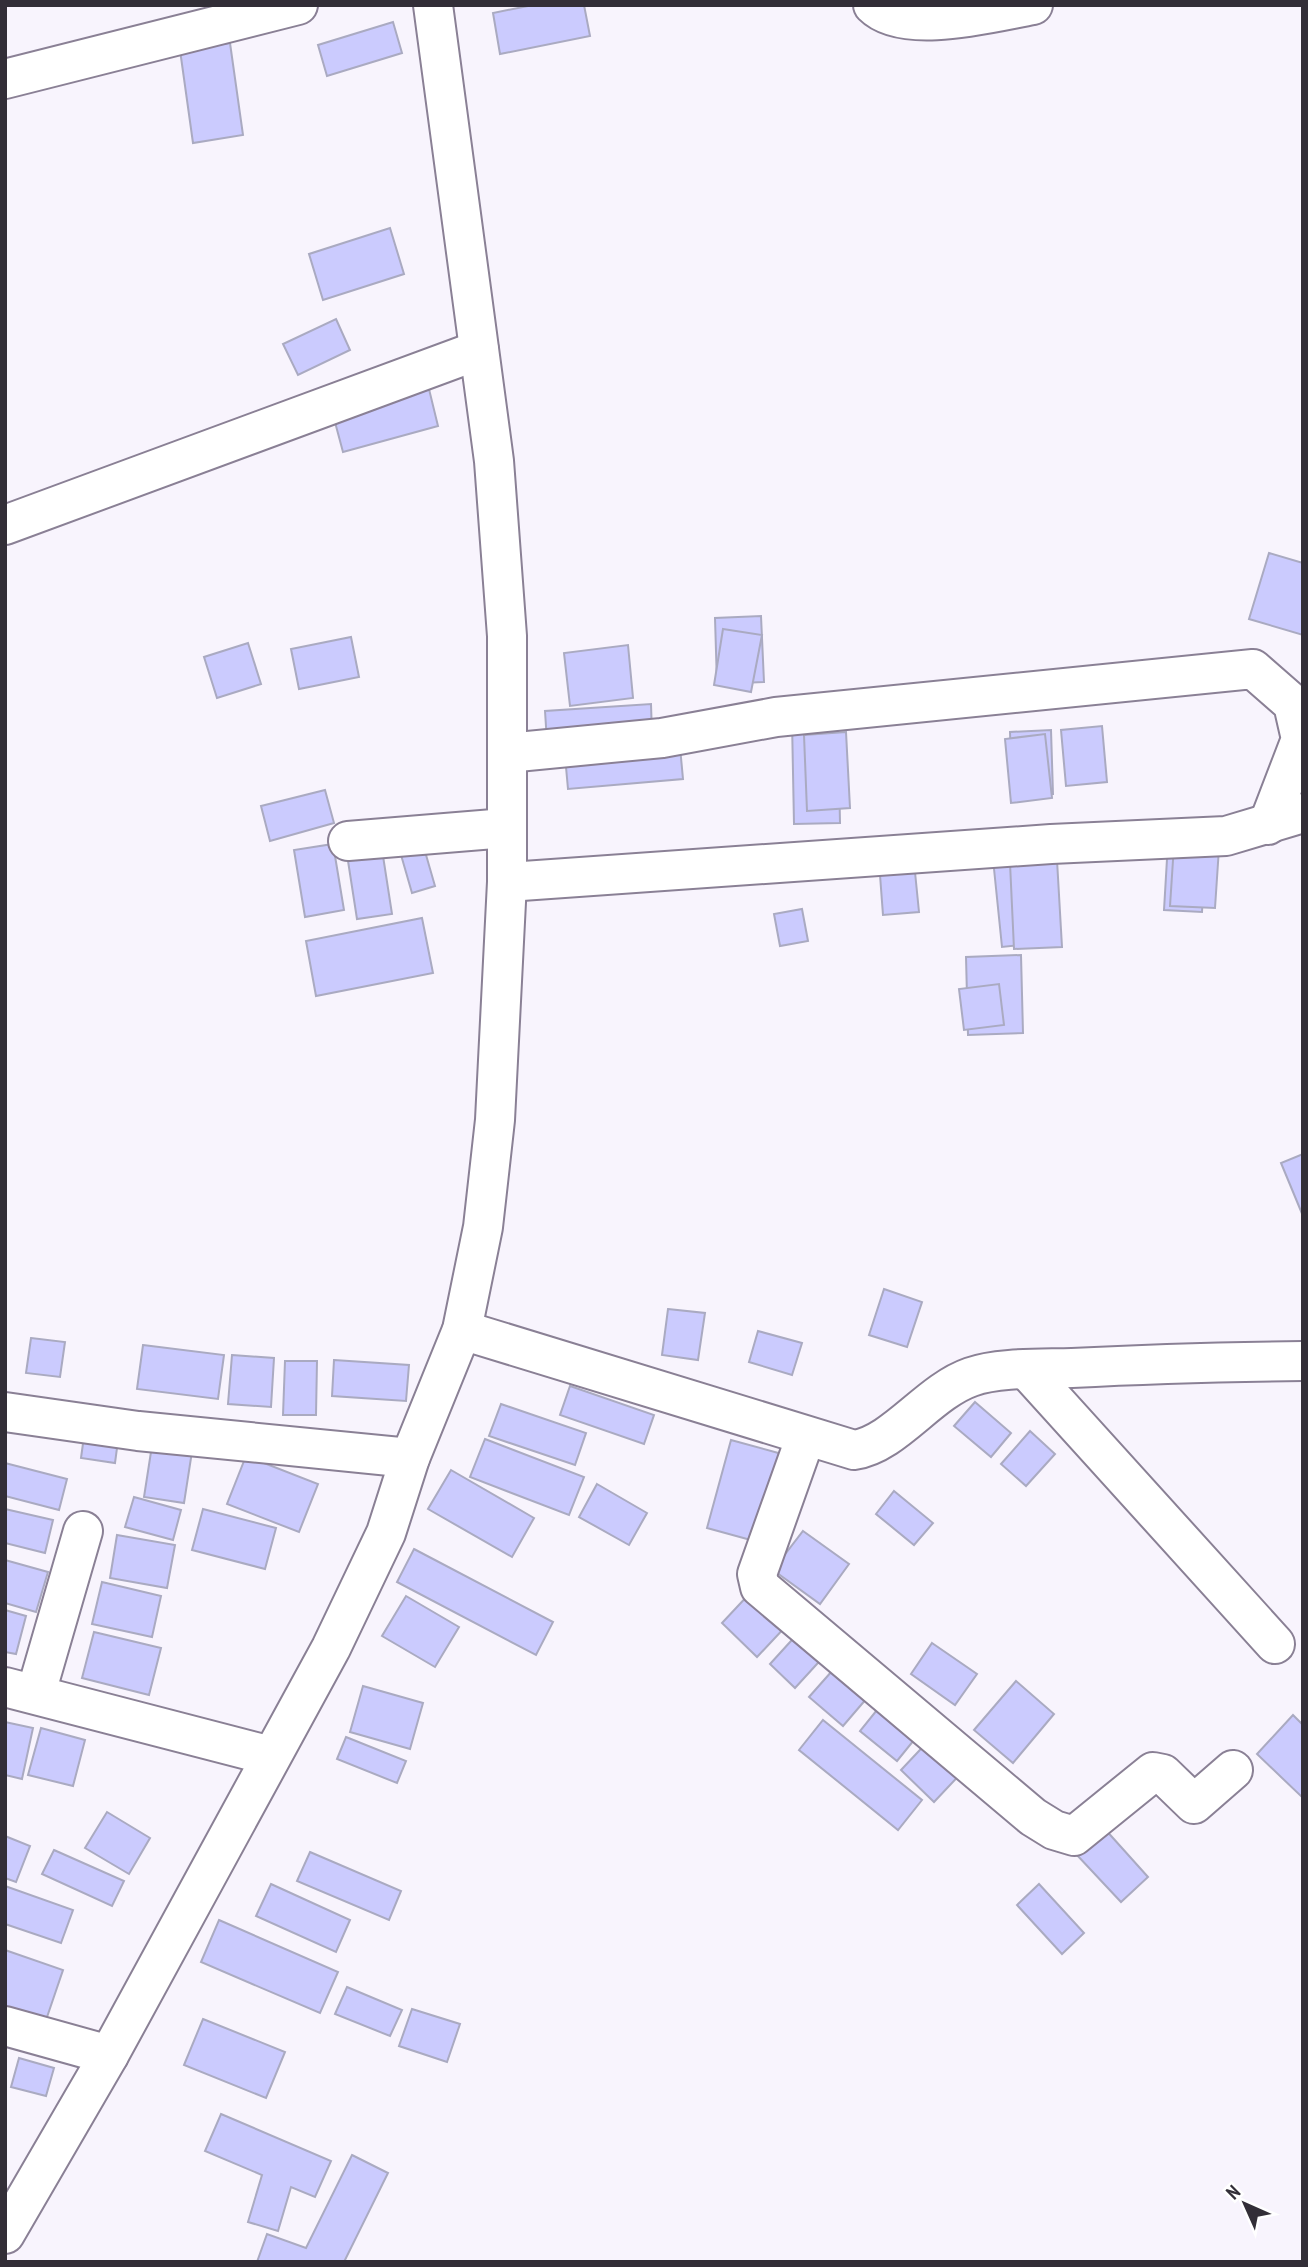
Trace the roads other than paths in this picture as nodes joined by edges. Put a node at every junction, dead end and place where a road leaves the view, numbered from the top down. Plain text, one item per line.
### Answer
1 (299, 5) edge
2 (433, 5) edge
3 (873, 5) edge
4 (1033, 5) edge
5 (5, 79) edge
6 (479, 350) junction
7 (5, 525) edge
8 (507, 753) junction
9 (1285, 819) edge
10 (506, 828) junction
11 (348, 841) dead end
12 (507, 882) junction
13 (462, 1331) junction
14 (1303, 1361) edge
15 (1027, 1370) junction
16 (5, 1412) edge
17 (806, 1436) junction
18 (411, 1458) junction
19 (83, 1531) dead end
20 (1275, 1644) dead end
21 (21, 1690) edge
22 (271, 1756) junction
23 (1233, 1769) dead end
24 (5, 2026) edge
25 (109, 2055) junction
26 (5, 2234) edge

1 - 5 street
2 - 6 street
3 - 4 street
6 - 7 street
6 - 8 street
8 - 9 street
8 - 10 street
9 - 12 street
10 - 11 street
10 - 12 street
12 - 13 street
13 - 17 street
13 - 18 street
14 - 15 street
15 - 17 street
15 - 20 street
16 - 18 street
17 - 23 street
18 - 22 street
19 - 21 street
21 - 22 street
22 - 25 street
24 - 25 street
25 - 26 street

